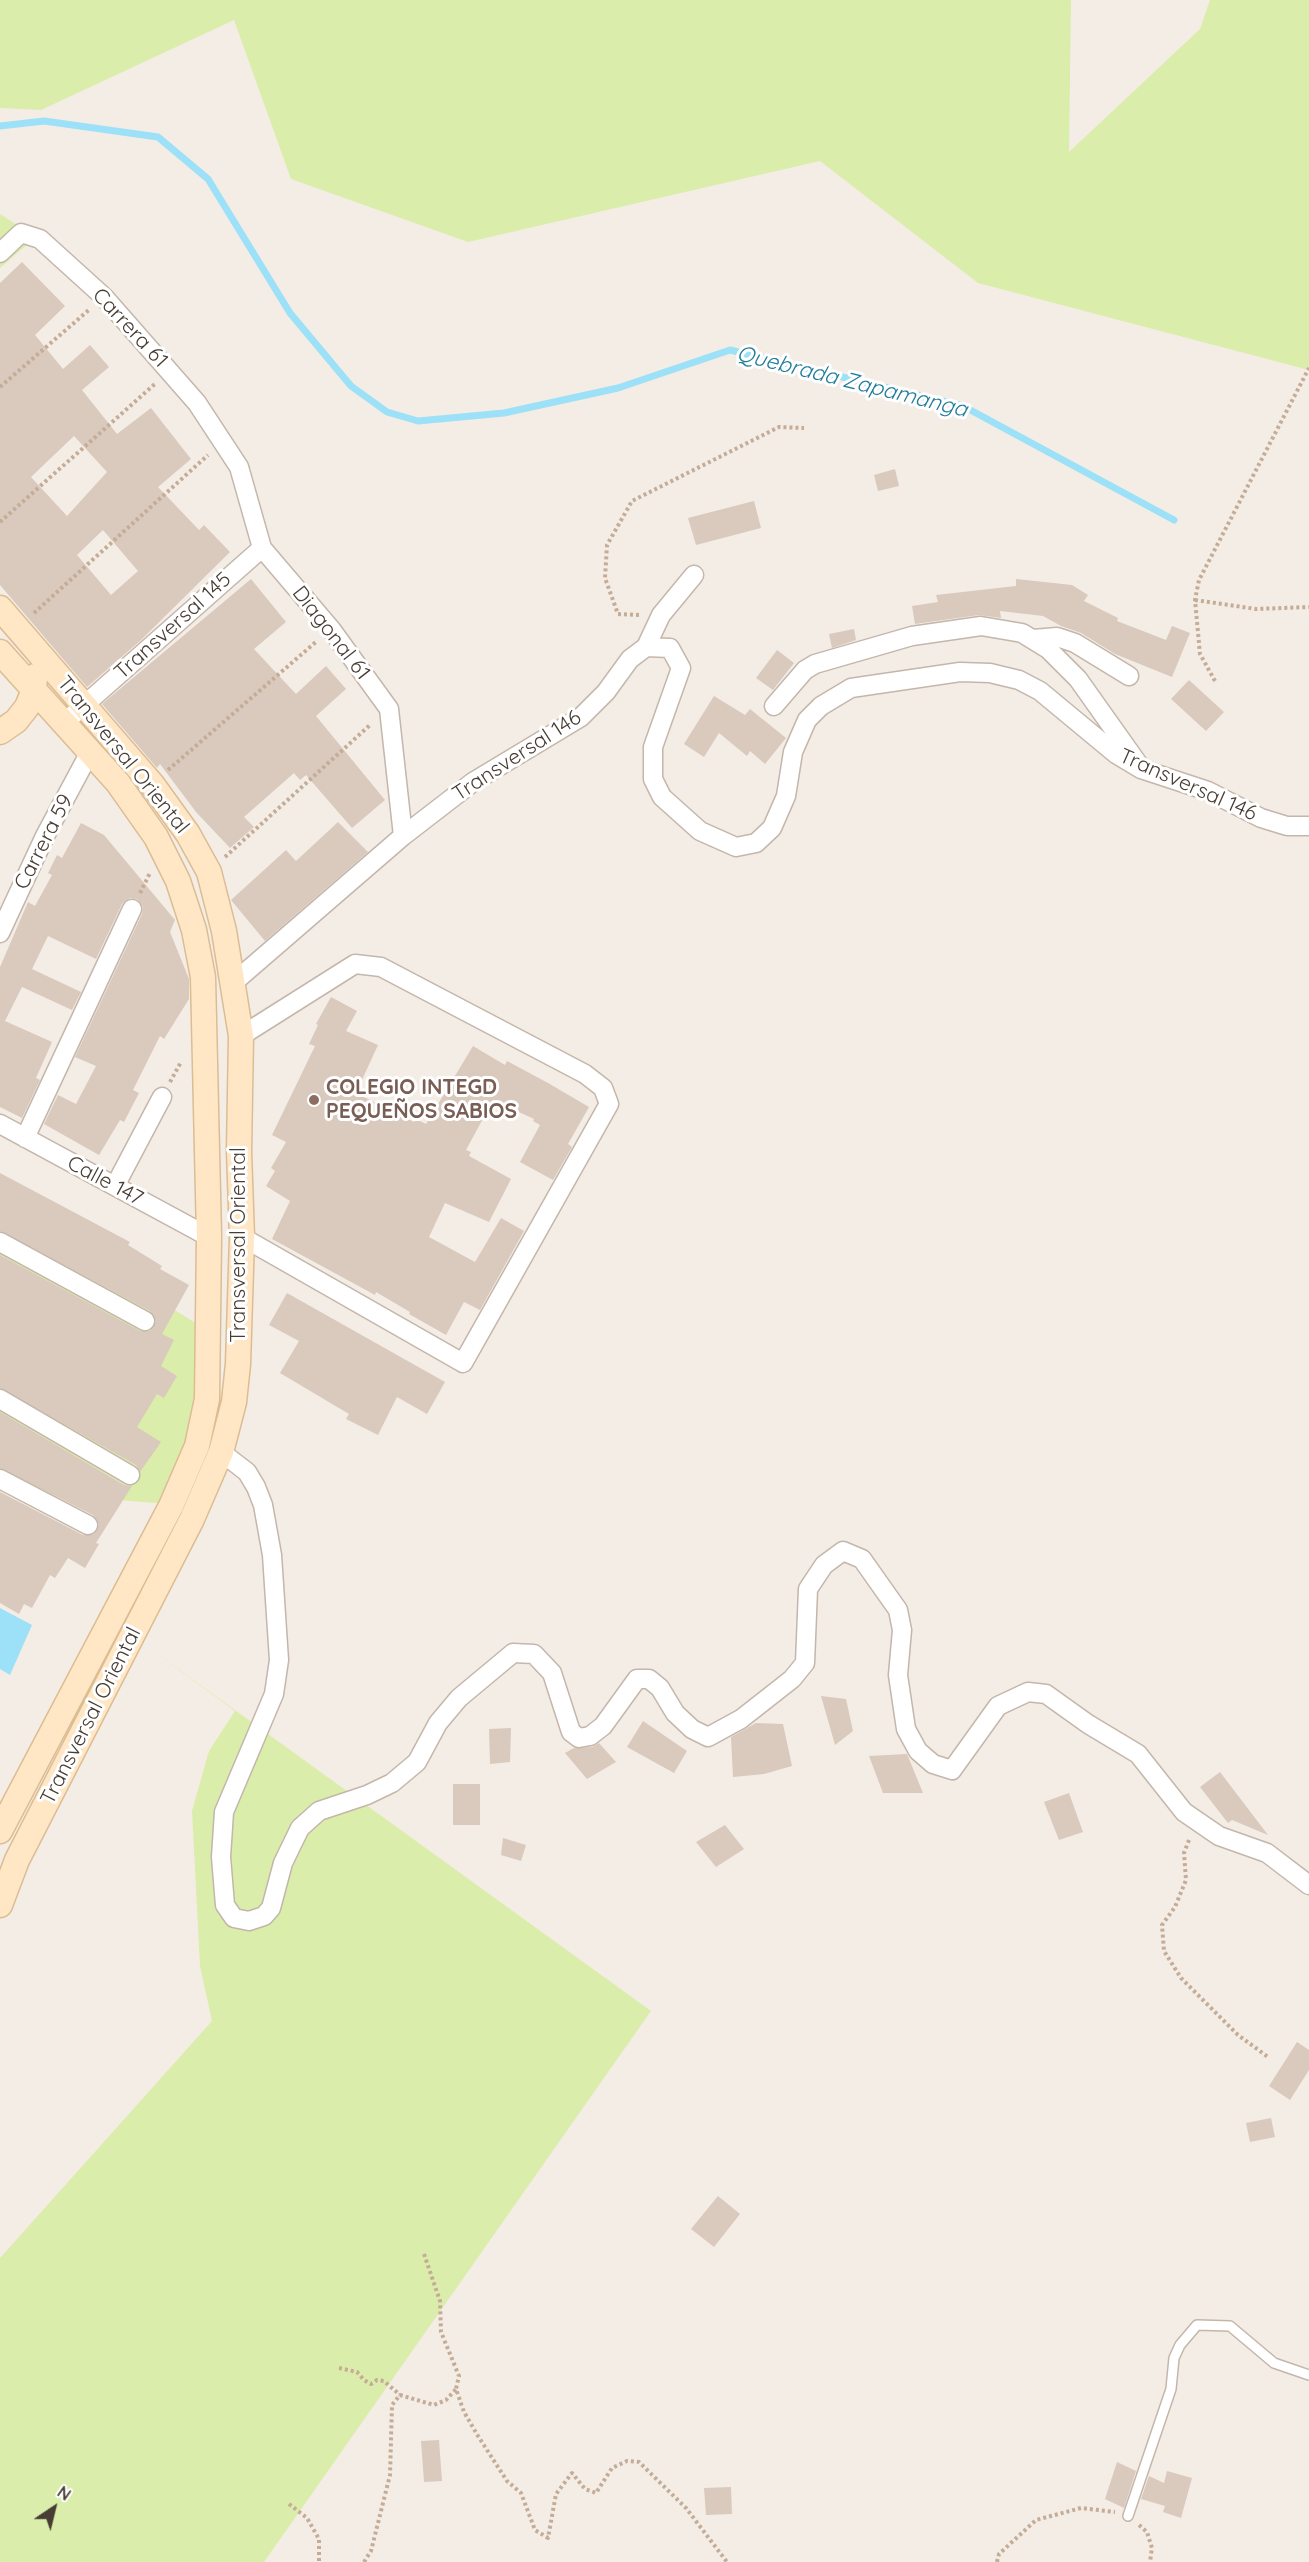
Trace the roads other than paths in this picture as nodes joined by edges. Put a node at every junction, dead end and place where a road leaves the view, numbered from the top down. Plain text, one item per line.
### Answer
1 (0, 253) edge
2 (222, 442) joint
3 (262, 548) junction
4 (694, 575) dead end
5 (0, 608) edge
6 (25, 636) junction
7 (1033, 639) junction
8 (646, 647) junction
9 (0, 652) edge
10 (1129, 676) dead end
11 (34, 690) junction
12 (85, 705) junction
13 (774, 706) dead end
14 (64, 723) junction
15 (0, 732) edge
16 (90, 752) junction
17 (1141, 769) junction
18 (1309, 826) edge
19 (403, 836) junction
20 (132, 909) road end
21 (0, 933) edge
22 (233, 983) junction
23 (241, 1036) junction
24 (162, 1097) dead end
25 (0, 1124) edge
26 (25, 1138) junction
27 (115, 1186) junction
28 (242, 1237) junction
29 (209, 1238) junction
30 (0, 1242) edge
31 (145, 1321) dead end
32 (0, 1399) edge
33 (221, 1452) junction
34 (130, 1475) dead end
35 (0, 1479) edge
36 (88, 1526) dead end
37 (0, 1831) edge
38 (1309, 1885) edge
39 (0, 1905) edge
40 (1309, 2375) edge
41 (1128, 2516) road end

1 - 2 street, Carrera 61
2 - 3 street, Diagonal 61
3 - 12 street, Transversal 145
3 - 19 street, Diagonal 61
4 - 8 street
5 - 6 main road, Transversal Oriental
6 - 11 main road
6 - 12 main road, Transversal Oriental
7 - 10 street
7 - 13 street
7 - 17 street
8 - 17 street, Transversal 146
8 - 19 street, Transversal 146
9 - 11 main road, Transversal Oriental
11 - 14 main road, Transversal Oriental
11 - 15 main road
12 - 14 street, Transversal 145
12 - 22 main road, Transversal Oriental
14 - 16 main road, Transversal Oriental
16 - 21 street, Carrera 59
16 - 29 main road, Transversal Oriental
17 - 18 street, Transversal 146
19 - 22 street, Transversal 146
20 - 26 street
22 - 23 main road, Transversal Oriental
23 - 28 main road, Transversal Oriental
23 - 28 street
24 - 27 street
25 - 26 street, Calle 147
26 - 27 street, Calle 147
27 - 29 street, Calle 147
28 - 33 main road, Transversal Oriental
29 - 37 main road, Transversal Oriental
30 - 31 street
32 - 34 street
33 - 38 street
33 - 39 main road, Transversal Oriental
35 - 36 street
40 - 41 lane

